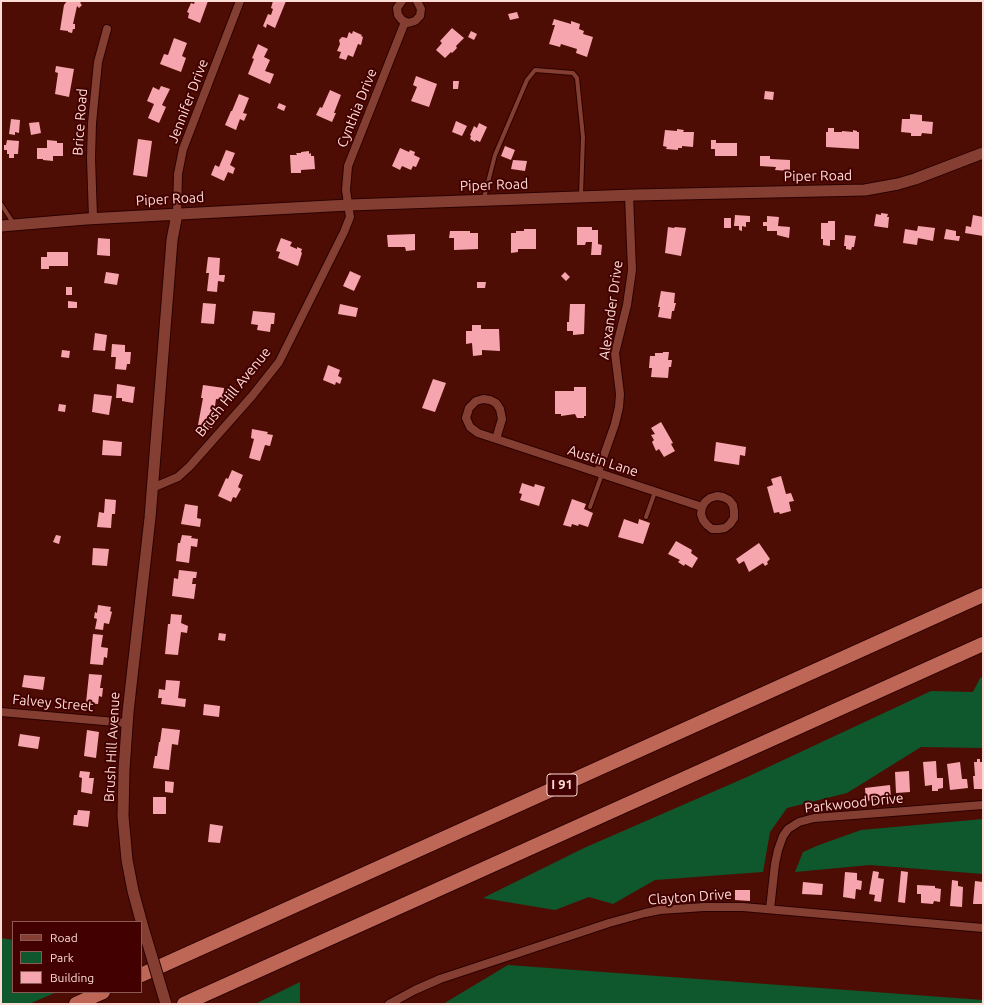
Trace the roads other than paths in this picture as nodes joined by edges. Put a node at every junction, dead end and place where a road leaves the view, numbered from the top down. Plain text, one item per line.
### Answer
1 (240, 1) edge
2 (402, 1) edge
3 (417, 1) edge
4 (405, 22) junction
5 (107, 29) dead end
6 (983, 153) edge
7 (629, 195) junction
8 (581, 197) junction
9 (483, 201) junction
10 (1, 204) edge
11 (349, 205) junction
12 (177, 214) junction
13 (93, 218) junction
14 (14, 225) junction
15 (1, 226) edge
16 (496, 439) junction
17 (600, 473) junction
18 (152, 488) junction
19 (655, 492) junction
20 (590, 506) dead end
21 (702, 507) junction
22 (646, 517) dead end
23 (983, 595) edge
24 (983, 644) edge
25 (1, 712) edge
26 (127, 723) junction
27 (983, 805) edge
28 (770, 909) junction
29 (141, 921) edge
30 (142, 924) edge
31 (983, 928) edge
32 (142, 975) edge
33 (101, 993) edge
34 (76, 1004) edge
35 (166, 1004) edge
36 (184, 1004) edge
37 (389, 1004) edge

1 - 12 street, Jennifer Drive
2 - 4 street
3 - 4 street
4 - 11 street, Cynthia Drive
5 - 13 street, Brice Road
6 - 7 street, Piper Road
7 - 8 street, Piper Road
7 - 17 street, Alexander Drive
8 - 9 street, Piper Road
8 - 9 lane
9 - 11 street, Piper Road
10 - 14 lane
11 - 12 street, Piper Road
11 - 18 street, Brush Hill Avenue
12 - 13 street, Piper Road
12 - 18 street, Brush Hill Avenue
13 - 14 street, Piper Road
14 - 15 street, Piper Road
16 - 16 street, Austin Lane
16 - 17 street, Austin Lane
17 - 19 street, Austin Lane
17 - 20 lane
18 - 26 street, Brush Hill Avenue
19 - 21 street, Austin Lane
19 - 22 lane
21 - 21 street
23 - 32 highway, I 91
24 - 36 highway
25 - 26 street, Falvey Street
26 - 29 street, Brush Hill Avenue, bridge
27 - 28 street, Parkwood Drive
28 - 31 street, Clayton Drive
28 - 37 street, Clayton Drive
30 - 35 street, Brush Hill Avenue, bridge
33 - 34 highway

